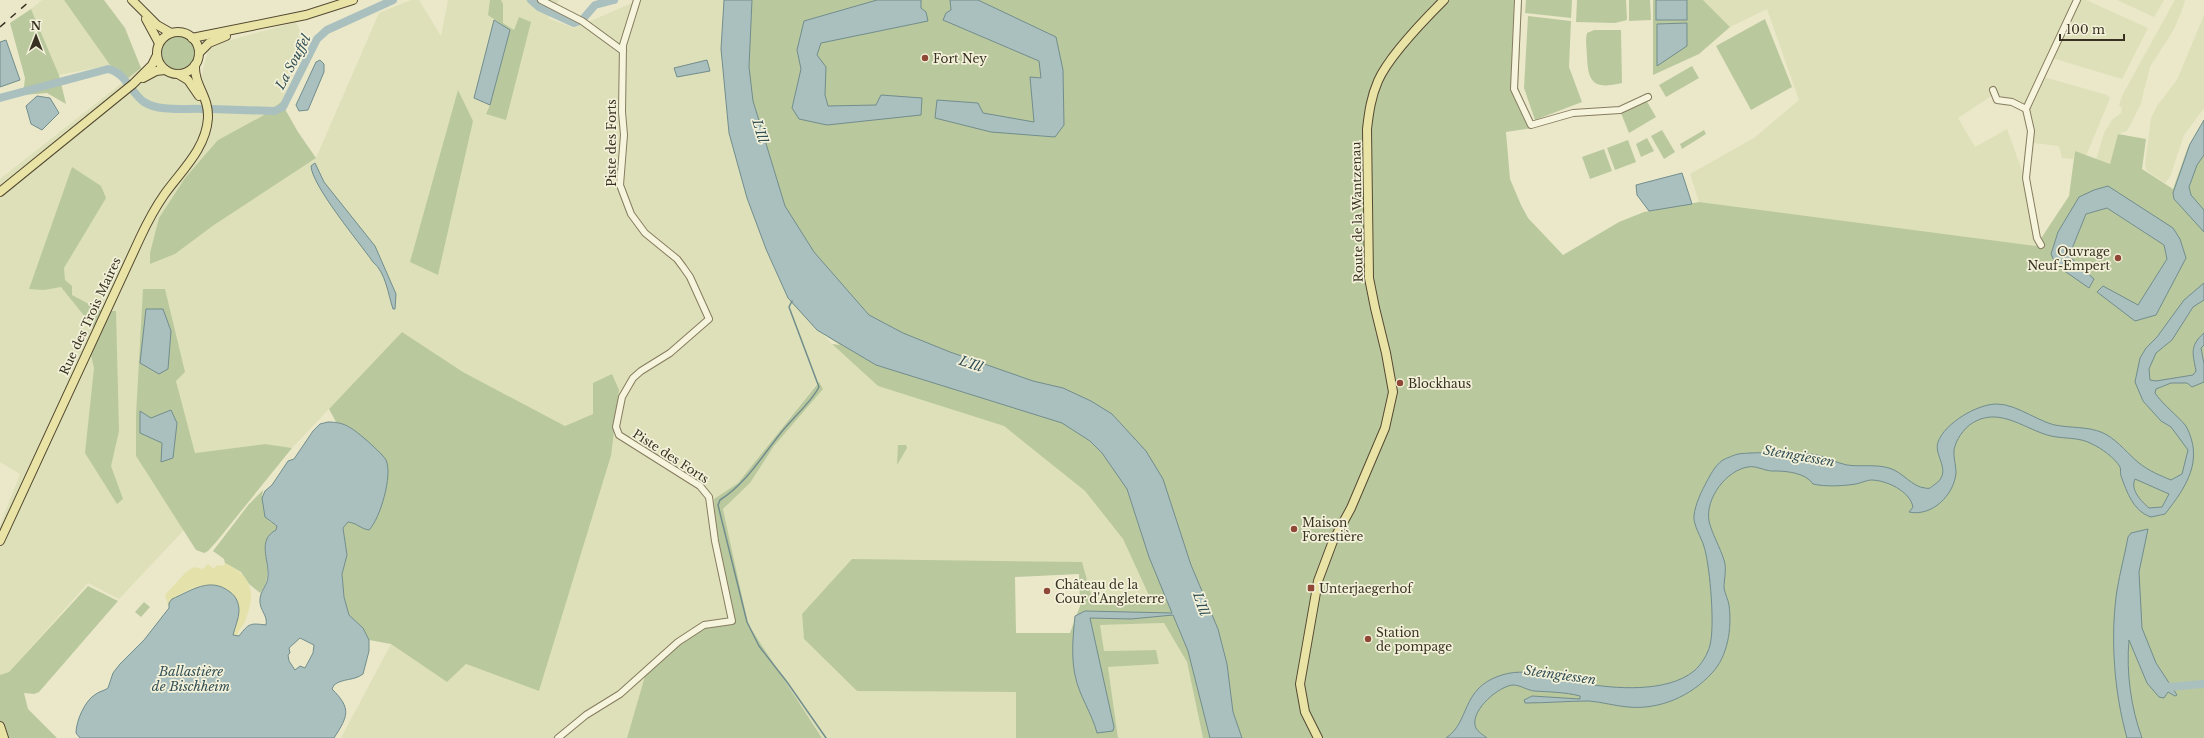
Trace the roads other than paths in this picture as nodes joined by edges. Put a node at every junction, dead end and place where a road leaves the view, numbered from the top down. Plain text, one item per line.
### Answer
1 (132, 0) edge
2 (541, 0) edge
3 (637, 0) edge
4 (1444, 0) edge
5 (1518, 0) edge
6 (2077, 0) edge
7 (351, 1) edge
8 (138, 7) junction
9 (275, 22) junction
10 (171, 33) junction
11 (192, 38) junction
12 (159, 43) junction
13 (623, 51) junction
14 (199, 52) junction
15 (157, 55) junction
16 (195, 65) junction
17 (165, 70) junction
18 (178, 74) junction
19 (131, 86) junction
20 (1993, 90) dead end
21 (1648, 97) dead end
22 (207, 107) junction
23 (2026, 109) junction
24 (0, 192) edge
25 (2040, 245) dead end
26 (0, 541) edge
27 (0, 726) edge
28 (4, 738) edge
29 (558, 738) edge
30 (1318, 738) edge

1 - 8 main road
2 - 13 street
3 - 13 street, Piste des Forts
4 - 30 main road, Route de la Wantzenau
5 - 21 street
6 - 23 street
7 - 9 main road
8 - 10 main road
8 - 12 main road
9 - 11 main road
9 - 14 main road
10 - 11 main road
10 - 12 main road
11 - 14 main road
12 - 15 main road
13 - 29 street, Piste des Forts
14 - 16 main road
15 - 17 main road
15 - 19 main road
16 - 18 main road
16 - 22 main road, Rue des Trois Maires
17 - 18 main road
17 - 19 main road
18 - 22 main road
19 - 24 main road
20 - 23 street
22 - 26 main road, Rue des Trois Maires
23 - 25 street
27 - 28 main road

